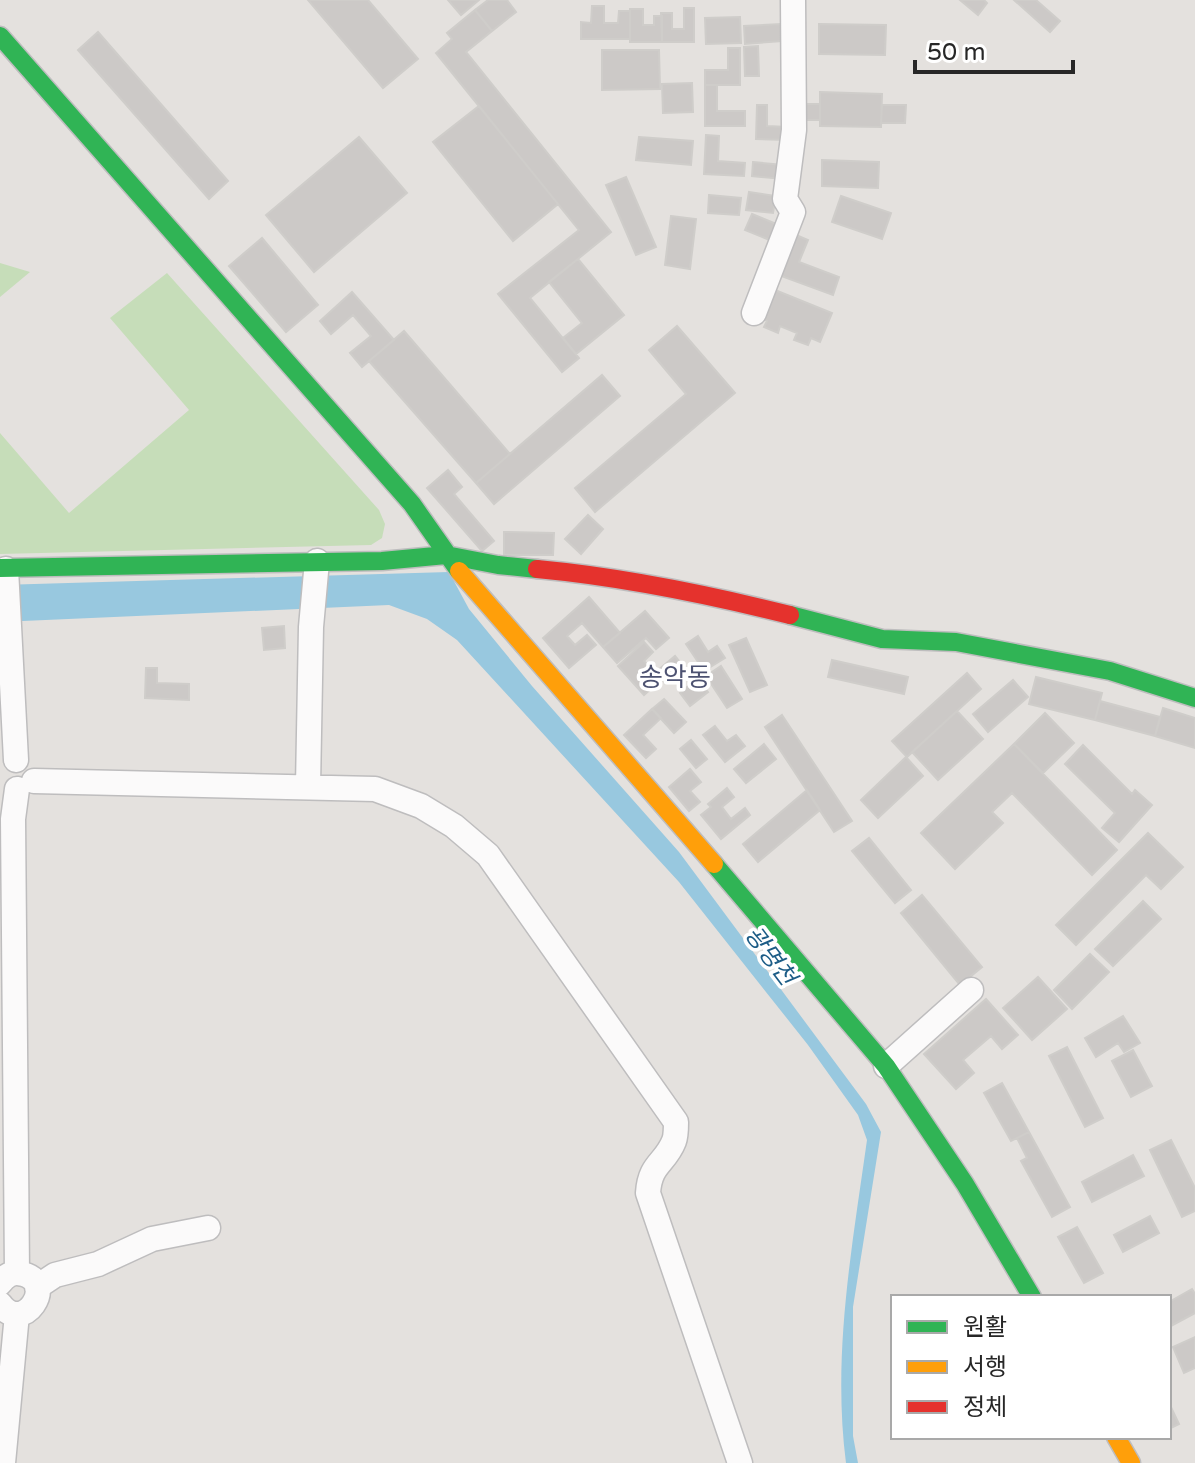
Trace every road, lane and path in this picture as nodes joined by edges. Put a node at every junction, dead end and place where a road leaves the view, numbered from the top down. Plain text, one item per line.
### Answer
1 (793, 0) edge
2 (0, 36) edge
3 (754, 313) dead end
4 (446, 555) junction
5 (316, 568) junction
6 (4, 574) edge
7 (1195, 698) edge
8 (25, 785) junction
9 (308, 786) junction
10 (971, 990) dead end
11 (886, 1066) junction
12 (208, 1228) dead end
13 (9, 1277) edge
14 (37, 1287) junction
15 (1031, 1295) edge
16 (8, 1309) edge
17 (1117, 1439) edge
18 (3, 1463) edge
19 (740, 1463) edge
20 (1131, 1463) edge

1 - 3 street
2 - 4 street
4 - 5 street
4 - 7 street
4 - 11 street
5 - 6 street
5 - 9 street
6 - 8 street
8 - 9 street
8 - 13 street
9 - 19 street
10 - 11 street
11 - 15 street
12 - 14 street
13 - 14 street
14 - 16 street
16 - 18 street
17 - 20 street

